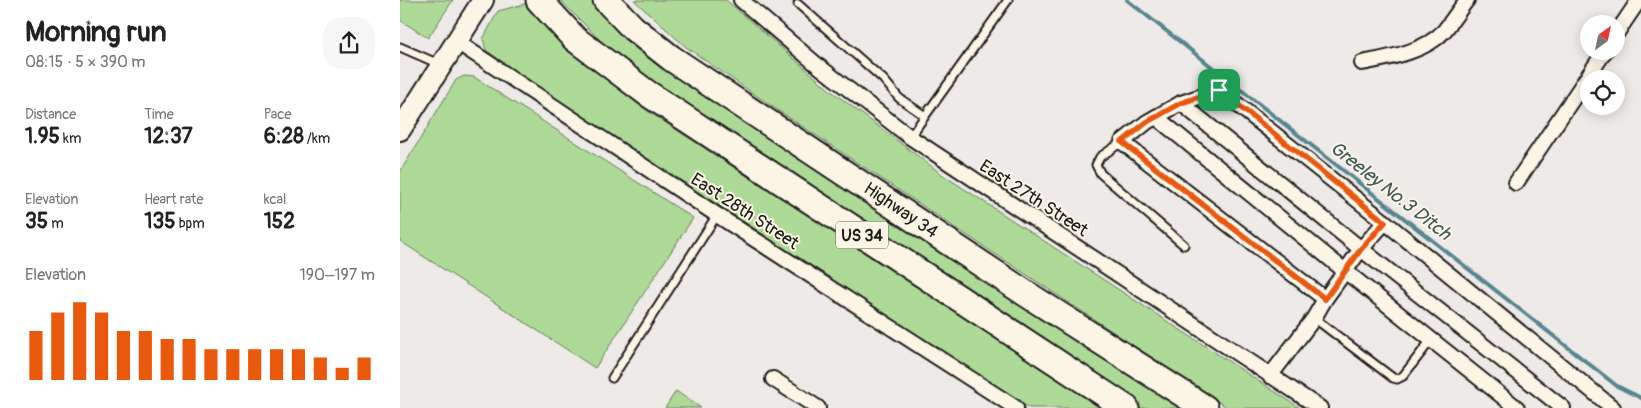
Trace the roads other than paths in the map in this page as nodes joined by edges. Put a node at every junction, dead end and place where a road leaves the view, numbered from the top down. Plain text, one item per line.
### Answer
1 (483, 0) edge
2 (539, 0) edge
3 (552, 0) edge
4 (606, 0) edge
5 (618, 0) edge
6 (1008, 0) edge
7 (1467, 0) edge
8 (1639, 0) edge
9 (748, 2) edge
10 (798, 4) dead end
11 (1625, 21) edge
12 (457, 42) junction
13 (400, 47) edge
14 (600, 58) junction
15 (1599, 60) edge
16 (1362, 64) dead end
17 (442, 65) junction
18 (693, 71) junction
19 (1181, 103) junction
20 (925, 116) junction
21 (1156, 117) junction
22 (400, 130) edge
23 (910, 137) junction
24 (1122, 142) junction
25 (1516, 183) dead end
26 (717, 215) junction
27 (1385, 222) junction
28 (1184, 245) dead end
29 (1361, 249) junction
30 (1345, 271) junction
31 (1325, 299) junction
32 (1314, 318) junction
33 (1431, 340) junction
34 (1270, 376) junction
35 (612, 378) dead end
36 (773, 379) dead end
37 (818, 408) edge
38 (1016, 408) edge
39 (1126, 408) edge
40 (1205, 408) edge
41 (1320, 408) edge
42 (1517, 408) edge
43 (1563, 408) edge
44 (1613, 408) edge

1 - 12 main road
2 - 14 highway, US 34
3 - 14 highway
4 - 18 highway, Highway 34 / US 34
5 - 18 highway
6 - 20 lane
7 - 16 street
8 - 11 street
9 - 23 street, East 27th Street
10 - 20 lane
12 - 17 main road
12 - 26 street, East 28th Street
13 - 17 lane
14 - 39 highway, US 34
15 - 25 street
17 - 22 main road
18 - 40 highway, Highway 34 / US 34
19 - 21 street
19 - 27 street
19 - 29 street
20 - 23 lane
21 - 24 street
21 - 30 street
23 - 34 street, East 27th Street
24 - 28 lane
24 - 31 street
26 - 35 lane
26 - 38 street, East 28th Street
27 - 29 street
27 - 44 street
29 - 30 street
29 - 43 street
30 - 31 street
30 - 33 street
31 - 32 street
32 - 33 lane
32 - 34 street
33 - 42 street
34 - 41 street, East 27th Street
36 - 37 street

